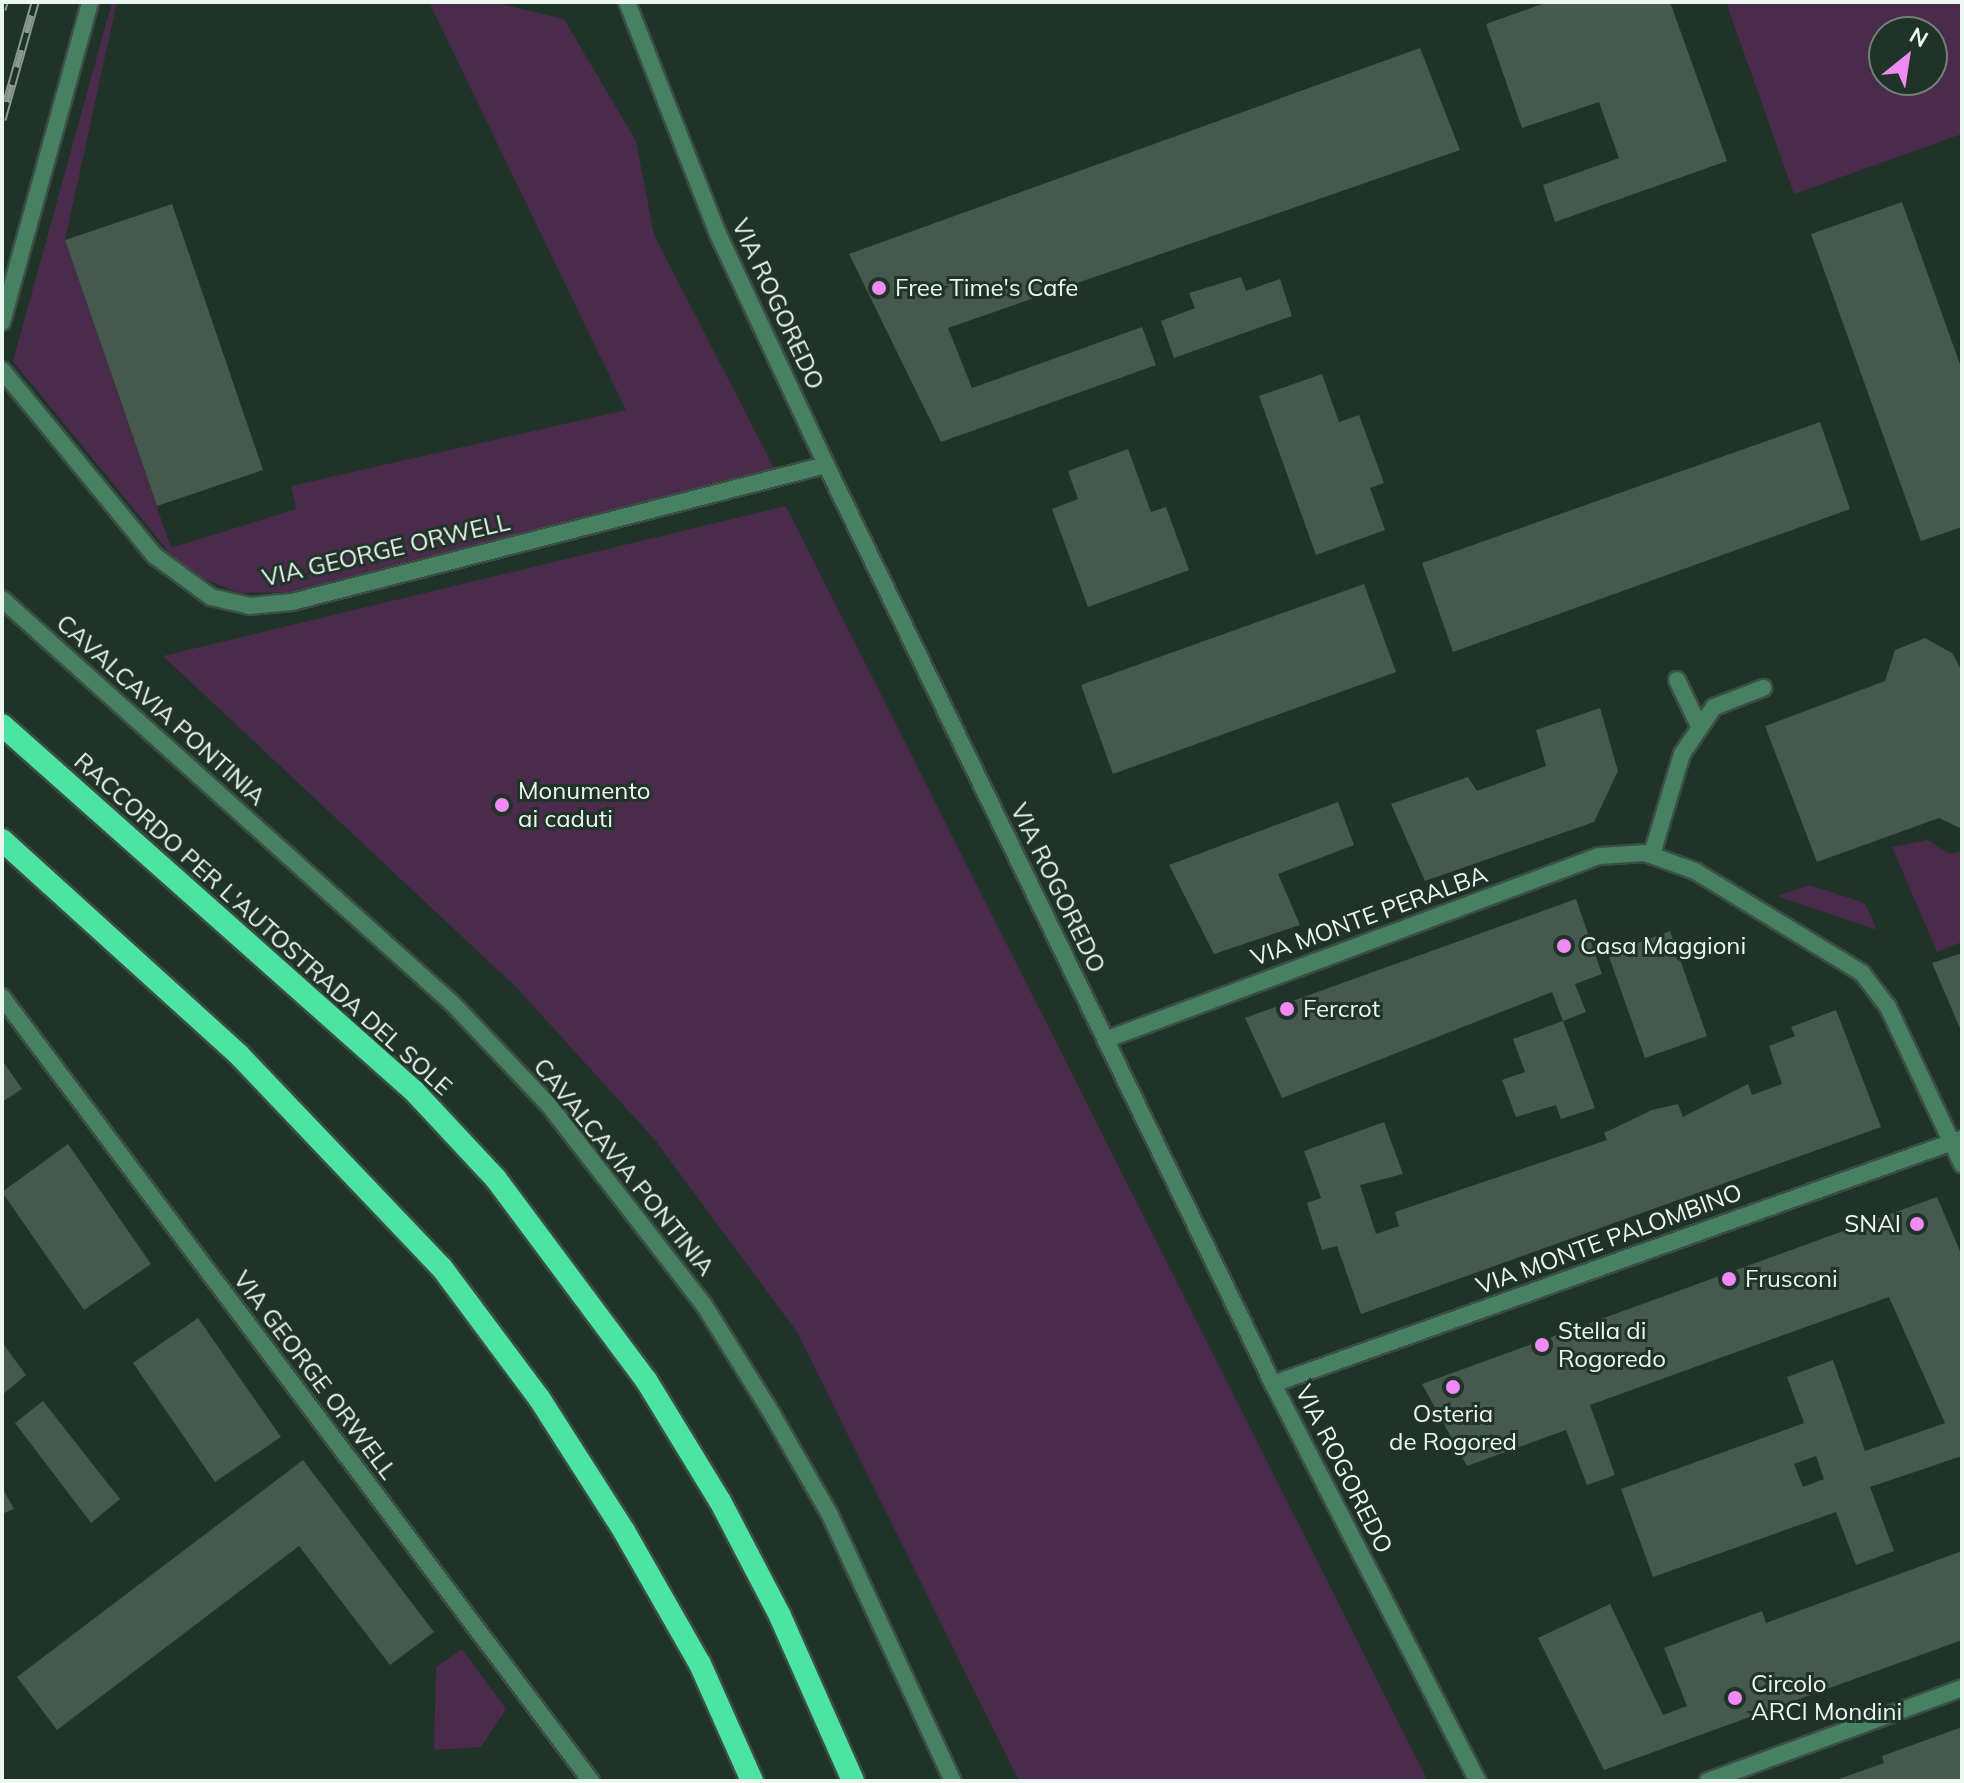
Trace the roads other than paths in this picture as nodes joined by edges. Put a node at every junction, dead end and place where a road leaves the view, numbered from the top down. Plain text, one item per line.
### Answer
1 (90, 2) edge
2 (627, 2) edge
3 (2, 322) edge
4 (2, 370) edge
5 (826, 465) junction
6 (2, 599) edge
7 (1677, 680) dead end
8 (1763, 688) dead end
9 (2, 725) edge
10 (1700, 728) junction
11 (2, 840) edge
12 (1652, 854) junction
13 (2, 997) edge
14 (1105, 1040) junction
15 (1958, 1140) edge
16 (1962, 1164) edge
17 (1273, 1384) junction
18 (1962, 1688) edge
19 (591, 1781) edge
20 (752, 1781) edge
21 (853, 1781) edge
22 (953, 1781) edge
23 (1478, 1781) edge
24 (1708, 1781) edge

1 - 3 street
2 - 5 street, VIA ROGOREDO
4 - 5 street, VIA GEORGE ORWELL
5 - 14 street, VIA ROGOREDO
6 - 22 street, CAVALCAVIA PONTINIA
7 - 10 street
8 - 10 street
9 - 21 highway, RACCORDO PER L'AUTOSTRADA DEL SOLE
10 - 12 street
11 - 20 highway
12 - 14 street, VIA MONTE PERALBA
12 - 15 street, VIA MONTE PERALBA
13 - 19 street, VIA GEORGE ORWELL
14 - 17 street, VIA ROGOREDO
15 - 16 street, VIA MONTE PERALBA
15 - 17 street, VIA MONTE PALOMBINO
17 - 23 street, VIA ROGOREDO
18 - 24 street

